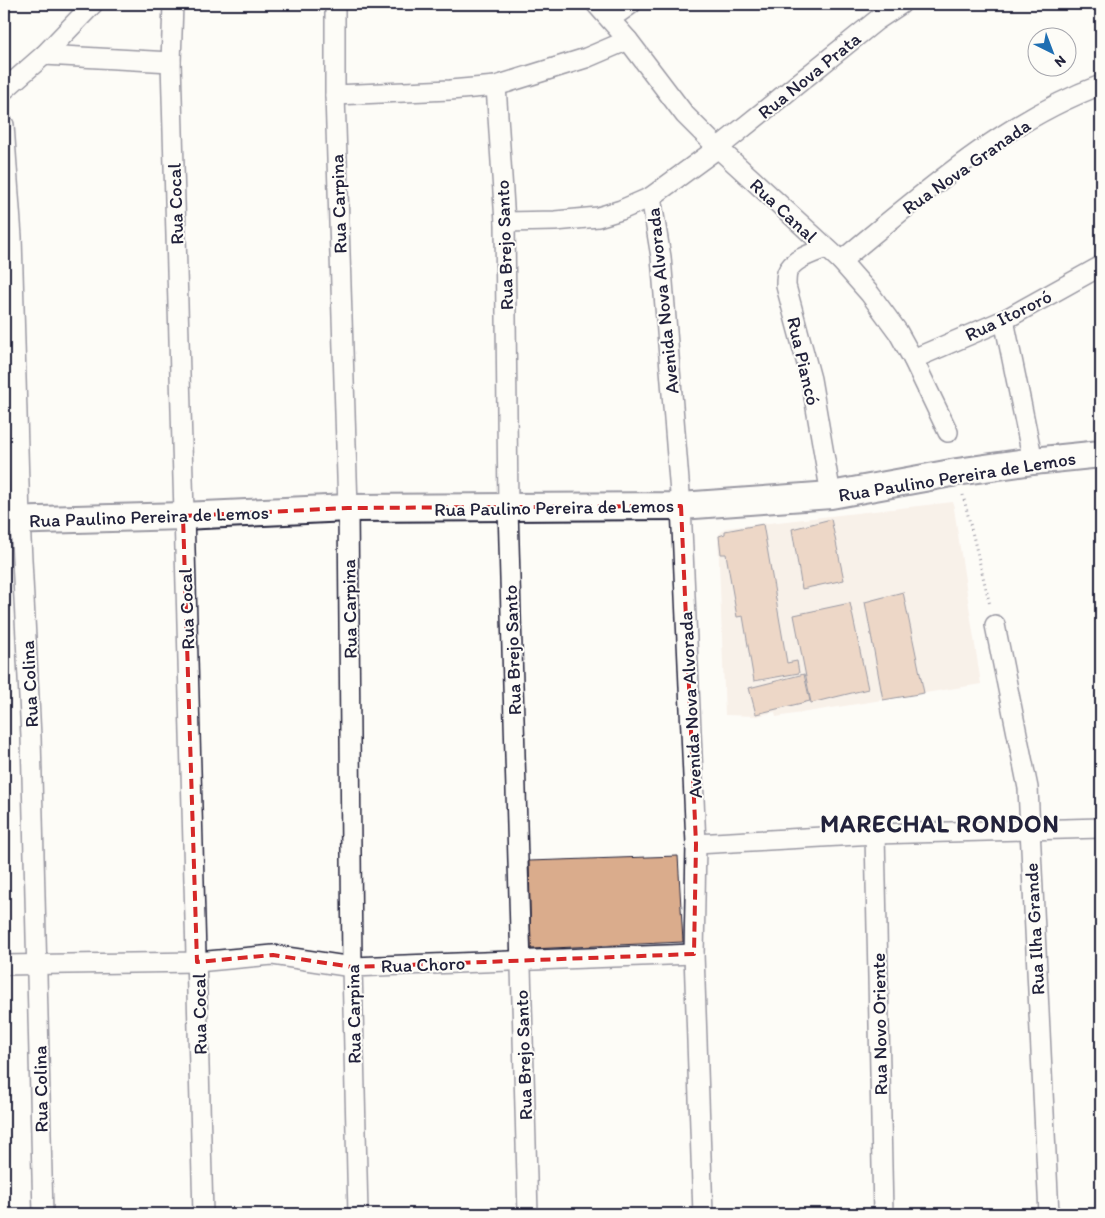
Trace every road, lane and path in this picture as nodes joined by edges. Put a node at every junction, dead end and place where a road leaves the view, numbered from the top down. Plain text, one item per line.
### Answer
1 (93, 4) edge
2 (173, 4) edge
3 (335, 4) edge
4 (596, 4) edge
5 (631, 4) edge
6 (901, 4) edge
7 (610, 19) junction
8 (628, 40) junction
9 (44, 55) junction
10 (171, 62) junction
11 (1101, 85) edge
12 (496, 86) junction
13 (4, 90) edge
14 (335, 95) junction
15 (4, 124) edge
16 (718, 148) junction
17 (651, 197) junction
18 (505, 222) junction
19 (8, 237) edge
20 (826, 248) junction
21 (840, 261) junction
22 (1101, 266) edge
23 (1004, 320) junction
24 (913, 358) junction
25 (948, 432) dead end
26 (1101, 454) edge
27 (1033, 461) junction
28 (957, 472) junction
29 (832, 495) junction
30 (681, 506) junction
31 (348, 508) junction
32 (508, 508) junction
33 (183, 516) junction
34 (12, 520) edge
35 (994, 625) joint
36 (1101, 828) edge
37 (1029, 831) junction
38 (875, 834) junction
39 (696, 844) junction
40 (694, 954) junction
41 (520, 960) junction
42 (198, 962) junction
43 (4, 965) edge
44 (38, 965) junction
45 (352, 967) junction
46 (43, 1214) edge
47 (203, 1214) edge
48 (358, 1214) edge
49 (528, 1214) edge
50 (703, 1214) edge
51 (883, 1214) edge
52 (1049, 1214) edge

1 - 9 street
2 - 10 street, Rua Cocal
3 - 14 street, Rua Carpina
4 - 7 street, Rua Canal
5 - 7 street
6 - 16 street, Rua Nova Prata
7 - 8 street, Rua Canal
8 - 12 street
8 - 16 street, Rua Canal
9 - 10 street
9 - 13 street
10 - 33 street, Rua Cocal
11 - 21 street, Rua Nova Granada
12 - 14 street
12 - 18 street, Rua Brejo Santo
14 - 31 street, Rua Carpina
15 - 19 street, Rua Colina
16 - 17 street, Rua Nova Prata
16 - 20 street, Rua Canal
17 - 18 street, Rua Nova Prata
17 - 30 street, Avenida Nova Alvorada
18 - 32 street, Rua Brejo Santo
19 - 34 street, Rua Colina
20 - 21 street, Rua Canal
20 - 29 street, Rua Piancó
21 - 24 street, Rua Canal
22 - 23 street, Rua Itororó
23 - 24 street, Rua Itororó
23 - 27 street
24 - 25 street, Rua Canal
26 - 27 street, Rua Paulino Pereira de Lemos
27 - 28 street, Rua Paulino Pereira de Lemos
28 - 29 street, Rua Paulino Pereira de Lemos
28 - 35 path
29 - 30 street, Rua Paulino Pereira de Lemos
30 - 32 street, Rua Paulino Pereira de Lemos
30 - 39 street, Avenida Nova Alvorada
31 - 32 street, Rua Paulino Pereira de Lemos
31 - 33 street, Rua Paulino Pereira de Lemos
31 - 45 street, Rua Carpina
32 - 41 street, Rua Brejo Santo
33 - 34 street, Rua Paulino Pereira de Lemos
33 - 42 street, Rua Cocal
34 - 44 street, Rua Colina
35 - 37 street, Rua Ilha Grande
36 - 37 street
37 - 38 street
37 - 52 street, Rua Ilha Grande
38 - 39 street
38 - 51 street, Rua Novo Oriente
39 - 40 street, Avenida Nova Alvorada
40 - 41 street, Rua Choro
40 - 50 street, Avenida Nova Alvorada
41 - 45 street, Rua Choro
41 - 49 street, Rua Brejo Santo
42 - 44 street, Rua Choro
42 - 45 street, Rua Choro
42 - 47 street, Rua Cocal
43 - 44 street, Rua Choro
44 - 46 street, Rua Colina
45 - 48 street, Rua Carpina

